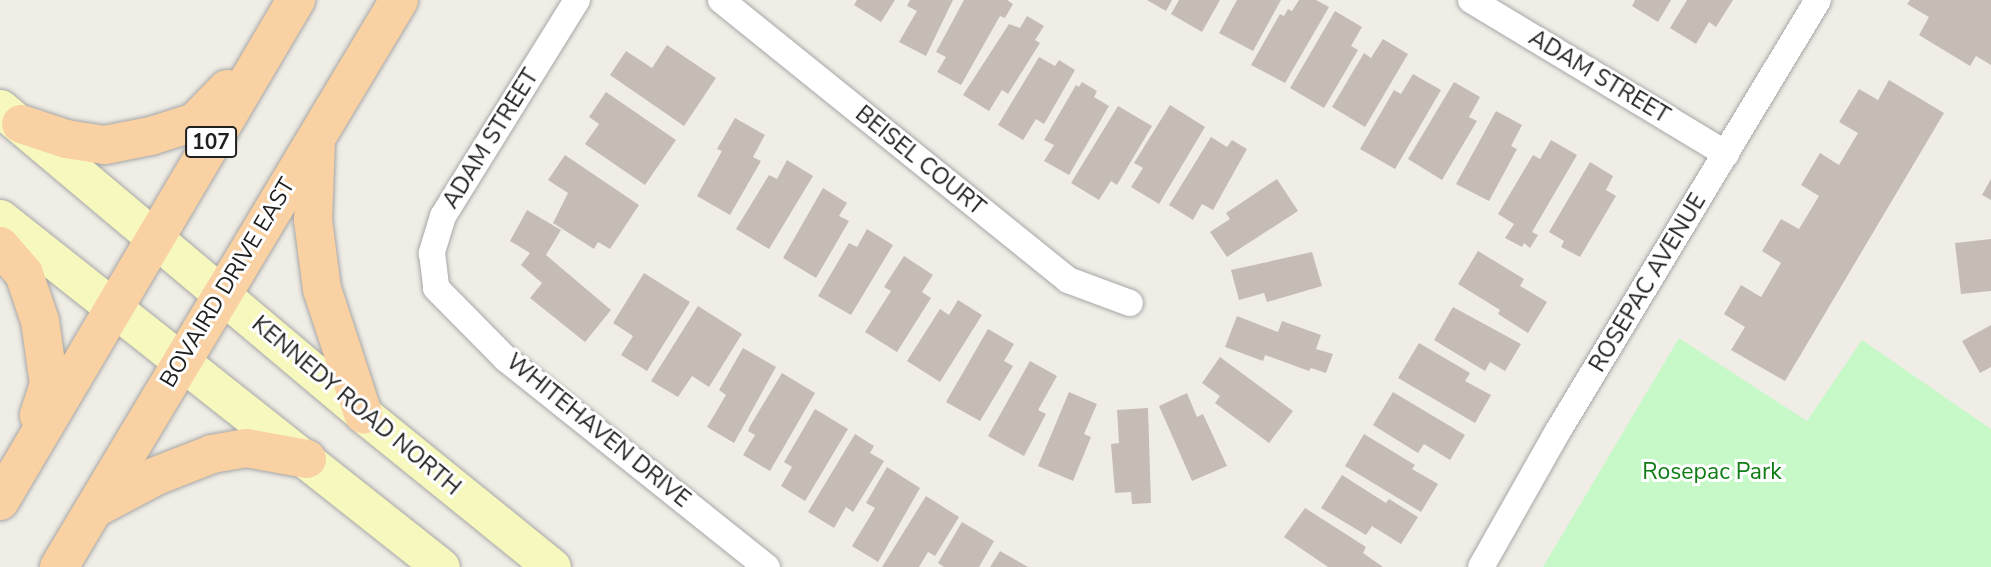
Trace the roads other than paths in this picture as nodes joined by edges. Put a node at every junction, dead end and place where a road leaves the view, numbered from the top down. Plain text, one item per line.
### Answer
1 (296, 0) edge
2 (399, 0) edge
3 (577, 0) edge
4 (721, 0) edge
5 (1471, 0) edge
6 (1818, 0) edge
7 (267, 47) junction
8 (11, 116) edge
9 (316, 137) junction
10 (1726, 154) junction
11 (0, 218) edge
12 (154, 238) junction
13 (0, 246) edge
14 (436, 288) joint
15 (222, 294) junction
16 (1130, 303) dead end
17 (113, 307) junction
18 (182, 361) junction
19 (363, 414) junction
20 (25, 456) junction
21 (307, 459) junction
22 (0, 501) edge
23 (92, 510) junction
24 (59, 567) edge
25 (442, 567) edge
26 (552, 567) edge
27 (767, 567) edge
28 (1481, 567) edge

1 - 7 main road, 107
2 - 9 main road, BOVAIRD DRIVE EAST
3 - 14 street, ADAM STREET
4 - 16 street, BEISEL COURT
5 - 10 street, ADAM STREET
6 - 10 street, ROSEPAC AVENUE
7 - 8 main road
7 - 12 main road, 107
8 - 12 main road, KENNEDY ROAD NORTH
9 - 15 main road, BOVAIRD DRIVE EAST
9 - 19 main road
10 - 28 street, ROSEPAC AVENUE
11 - 17 main road
12 - 15 main road, KENNEDY ROAD NORTH
12 - 17 main road, 107
13 - 20 main road
14 - 27 street, WHITEHAVEN DRIVE
15 - 18 main road, BOVAIRD DRIVE EAST
15 - 19 main road, KENNEDY ROAD NORTH
17 - 18 main road
17 - 20 main road, 107
18 - 21 main road
18 - 23 main road, BOVAIRD DRIVE EAST
19 - 26 main road, KENNEDY ROAD NORTH
20 - 22 main road, 107
21 - 23 main road
21 - 25 main road
23 - 24 main road, BOVAIRD DRIVE EAST

